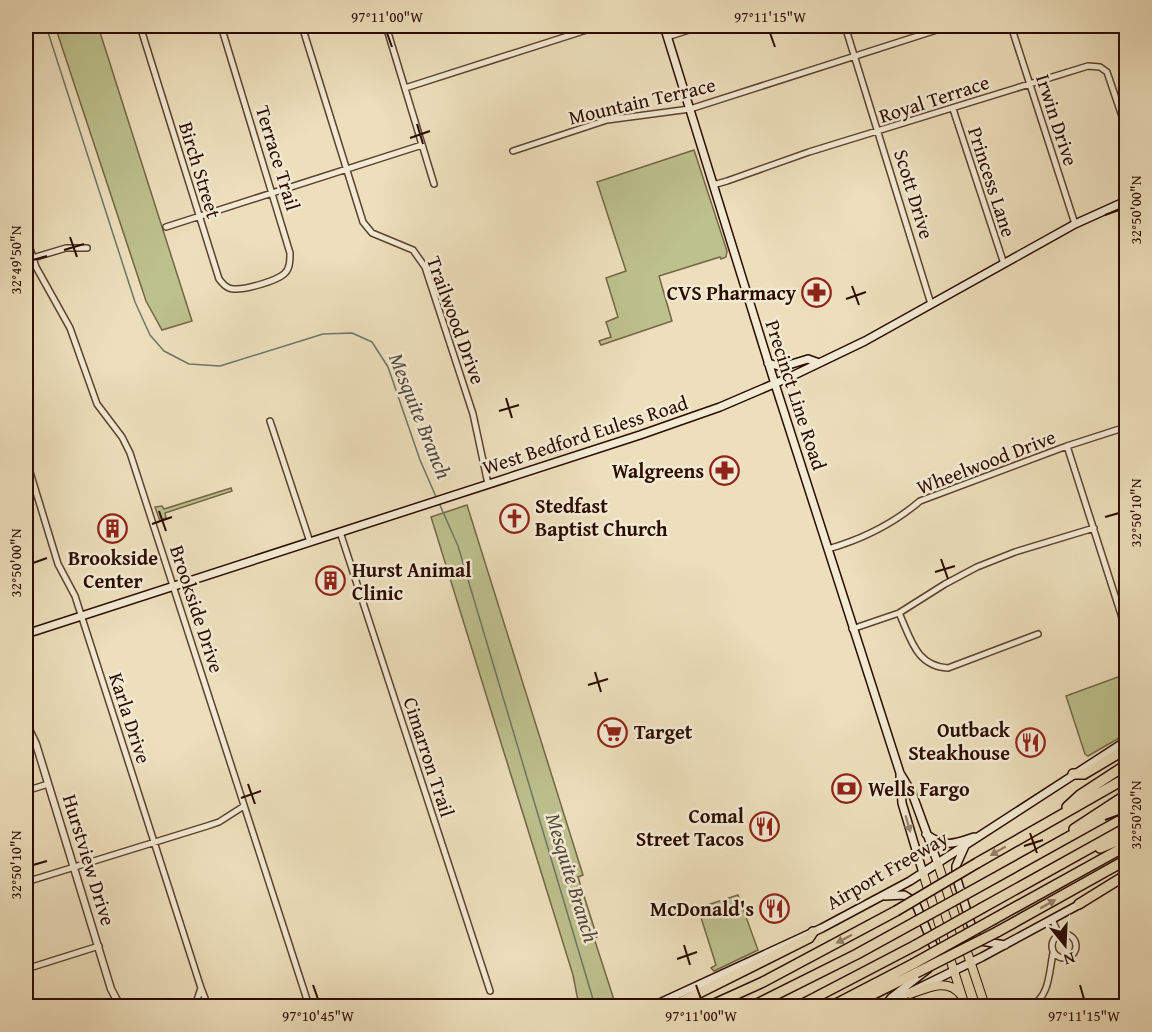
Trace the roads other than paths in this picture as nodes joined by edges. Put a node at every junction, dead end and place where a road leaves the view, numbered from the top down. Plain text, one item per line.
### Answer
1 (140, 26) edge
2 (221, 26) edge
3 (302, 26) edge
4 (386, 26) edge
5 (599, 26) edge
6 (664, 26) edge
7 (701, 26) edge
8 (845, 26) edge
9 (949, 26) edge
10 (1011, 26) edge
11 (667, 37) junction
12 (855, 56) junction
13 (1030, 84) junction
14 (405, 88) junction
15 (953, 109) junction
16 (690, 110) junction
17 (1126, 128) edge
18 (878, 132) junction
19 (422, 145) junction
20 (513, 151) dead end
21 (346, 169) junction
22 (434, 184) dead end
23 (713, 185) junction
24 (273, 192) junction
25 (1126, 201) edge
26 (198, 217) junction
27 (1075, 224) junction
28 (166, 227) dead end
29 (26, 236) edge
30 (87, 248) dead end
31 (32, 258) junction
32 (26, 260) edge
33 (1004, 264) junction
34 (260, 284) joint
35 (932, 304) junction
36 (768, 363) junction
37 (819, 363) junction
38 (775, 384) junction
39 (270, 421) dead end
40 (1126, 427) edge
41 (1067, 446) junction
42 (26, 459) edge
43 (488, 484) junction
44 (1094, 528) junction
45 (340, 532) junction
46 (310, 542) junction
47 (828, 549) junction
48 (174, 586) junction
49 (899, 613) junction
50 (81, 616) junction
51 (852, 629) junction
52 (1126, 630) edge
53 (26, 634) edge
54 (1038, 634) dead end
55 (26, 723) edge
56 (1126, 741) edge
57 (1126, 749) edge
58 (1126, 765) edge
59 (900, 773) junction
60 (1073, 774) junction
61 (1126, 778) edge
62 (48, 784) junction
63 (26, 791) edge
64 (1126, 795) edge
65 (1126, 805) edge
66 (244, 806) junction
67 (1055, 818) junction
68 (1126, 828) edge
69 (985, 833) junction
70 (926, 834) junction
71 (1126, 837) edge
72 (154, 843) junction
73 (965, 846) junction
74 (1126, 846) edge
75 (1051, 847) junction
76 (1126, 860) edge
77 (938, 864) junction
78 (1062, 864) junction
79 (74, 867) junction
80 (923, 873) junction
81 (1126, 875) edge
82 (1126, 880) edge
83 (26, 882) edge
84 (883, 896) junction
85 (1079, 904) junction
86 (1052, 919) junction
87 (813, 932) junction
88 (1059, 935) junction
89 (1005, 945) junction
90 (99, 946) junction
91 (1053, 953) junction
92 (971, 962) junction
93 (26, 969) edge
94 (914, 969) junction
95 (955, 970) junction
96 (201, 987) junction
97 (490, 991) dead end
98 (910, 994) junction
99 (963, 998) junction
100 (884, 1005) edge
101 (120, 1006) edge
102 (195, 1006) edge
103 (208, 1006) edge
104 (309, 1006) edge
105 (653, 1006) edge
106 (673, 1006) edge
107 (710, 1006) edge
108 (753, 1006) edge
109 (799, 1006) edge
110 (832, 1006) edge
111 (849, 1006) edge
112 (965, 1006) edge
113 (985, 1006) edge
114 (1031, 1006) edge

1 - 26 street, Birch Street
2 - 24 street, Terrace Trail
3 - 21 street, Trailwood Drive
4 - 14 street
5 - 14 street
6 - 11 main road, Precinct Line Road
7 - 11 street
8 - 12 street, Scott Drive
9 - 12 street, Mountain Terrace
10 - 13 street, Irwin Drive
11 - 16 main road, Precinct Line Road
12 - 16 street, Mountain Terrace
12 - 18 street, Scott Drive
13 - 15 street, Royal Terrace
13 - 17 street, Royal Terrace
13 - 27 street, Irwin Drive
14 - 19 street
15 - 18 street, Royal Terrace
15 - 33 street, Princess Lane
16 - 20 street, Mountain Terrace
16 - 23 main road, Precinct Line Road
18 - 23 street, Royal Terrace
18 - 35 street, Scott Drive
19 - 21 street
19 - 22 street
21 - 24 street
21 - 43 street, Trailwood Drive
23 - 36 main road, Precinct Line Road
24 - 26 street
24 - 34 street, Terrace Trail
25 - 27 main road, West Bedford Euless Road
26 - 28 street
26 - 34 street, Birch Street
27 - 33 main road, West Bedford Euless Road
29 - 31 street, Brookside Drive
30 - 31 street
31 - 32 street
31 - 48 street, Brookside Drive
33 - 35 main road, West Bedford Euless Road
35 - 37 main road, West Bedford Euless Road
36 - 37 main road
36 - 38 main road, Precinct Line Road
37 - 38 main road, West Bedford Euless Road
38 - 43 main road, West Bedford Euless Road
38 - 47 main road, Precinct Line Road
39 - 46 street
40 - 41 street, Wheelwood Drive
41 - 44 street
41 - 47 street, Wheelwood Drive
42 - 50 street, Karla Drive
43 - 45 main road, West Bedford Euless Road
44 - 49 street
44 - 52 street
45 - 46 main road, West Bedford Euless Road
45 - 97 street, Cimarron Trail
46 - 48 main road, West Bedford Euless Road
47 - 51 main road, Precinct Line Road
48 - 50 main road, West Bedford Euless Road
48 - 66 street, Brookside Drive
49 - 51 street
49 - 54 street
50 - 53 main road, West Bedford Euless Road
50 - 72 street, Karla Drive
51 - 59 main road, Precinct Line Road
55 - 62 street, Hurstview Drive
56 - 60 main road, Airport Freeway
57 - 60 highway
58 - 67 highway
59 - 70 main road, Precinct Line Road
59 -> 80 main road, Precinct Line Road
60 - 69 main road, Airport Freeway
61 - 67 highway, Airport Freeway
62 - 63 street
62 - 79 street, Hurstview Drive
64 - 75 highway
65 - 75 highway
66 - 72 street
66 - 104 street, Brookside Drive
67 -> 107 highway, Airport Freeway, bridge
68 - 78 highway
69 - 70 main road
69 - 73 main road, Airport Freeway
70 - 77 main road, Precinct Line Road
71 - 78 highway
72 - 79 street
72 - 96 street, Karla Drive
73 - 77 main road, Airport Freeway
73 - 89 main road
74 - 94 highway, bridge
75 - 108 highway, bridge
94 -> 76 highway, bridge
77 - 80 main road, Airport Freeway
77 - 92 main road, Precinct Line Road
78 - 109 highway, bridge
79 - 83 street
79 - 90 street, Hurstview Drive
80 - 84 main road, Airport Freeway
80 - 95 main road, Precinct Line Road
81 - 85 highway
82 - 85 main road
84 - 87 main road, Airport Freeway
84 - 100 main road
85 - 86 main road
86 - 88 street
86 - 89 main road
87 - 105 main road, Airport Freeway
87 - 106 highway
88 - 91 street
88 - 91 street
89 - 92 main road
90 - 93 street
90 - 101 street, Hurstview Drive
91 - 114 street
92 - 95 main road
92 - 113 main road, Precinct Line Road
94 - 110 highway
94 - 111 highway
95 - 98 main road
95 - 99 main road, Precinct Line Road
96 - 102 street
96 - 103 street, Karla Drive
98 - 99 main road
98 - 100 main road
99 - 112 main road, Precinct Line Road

